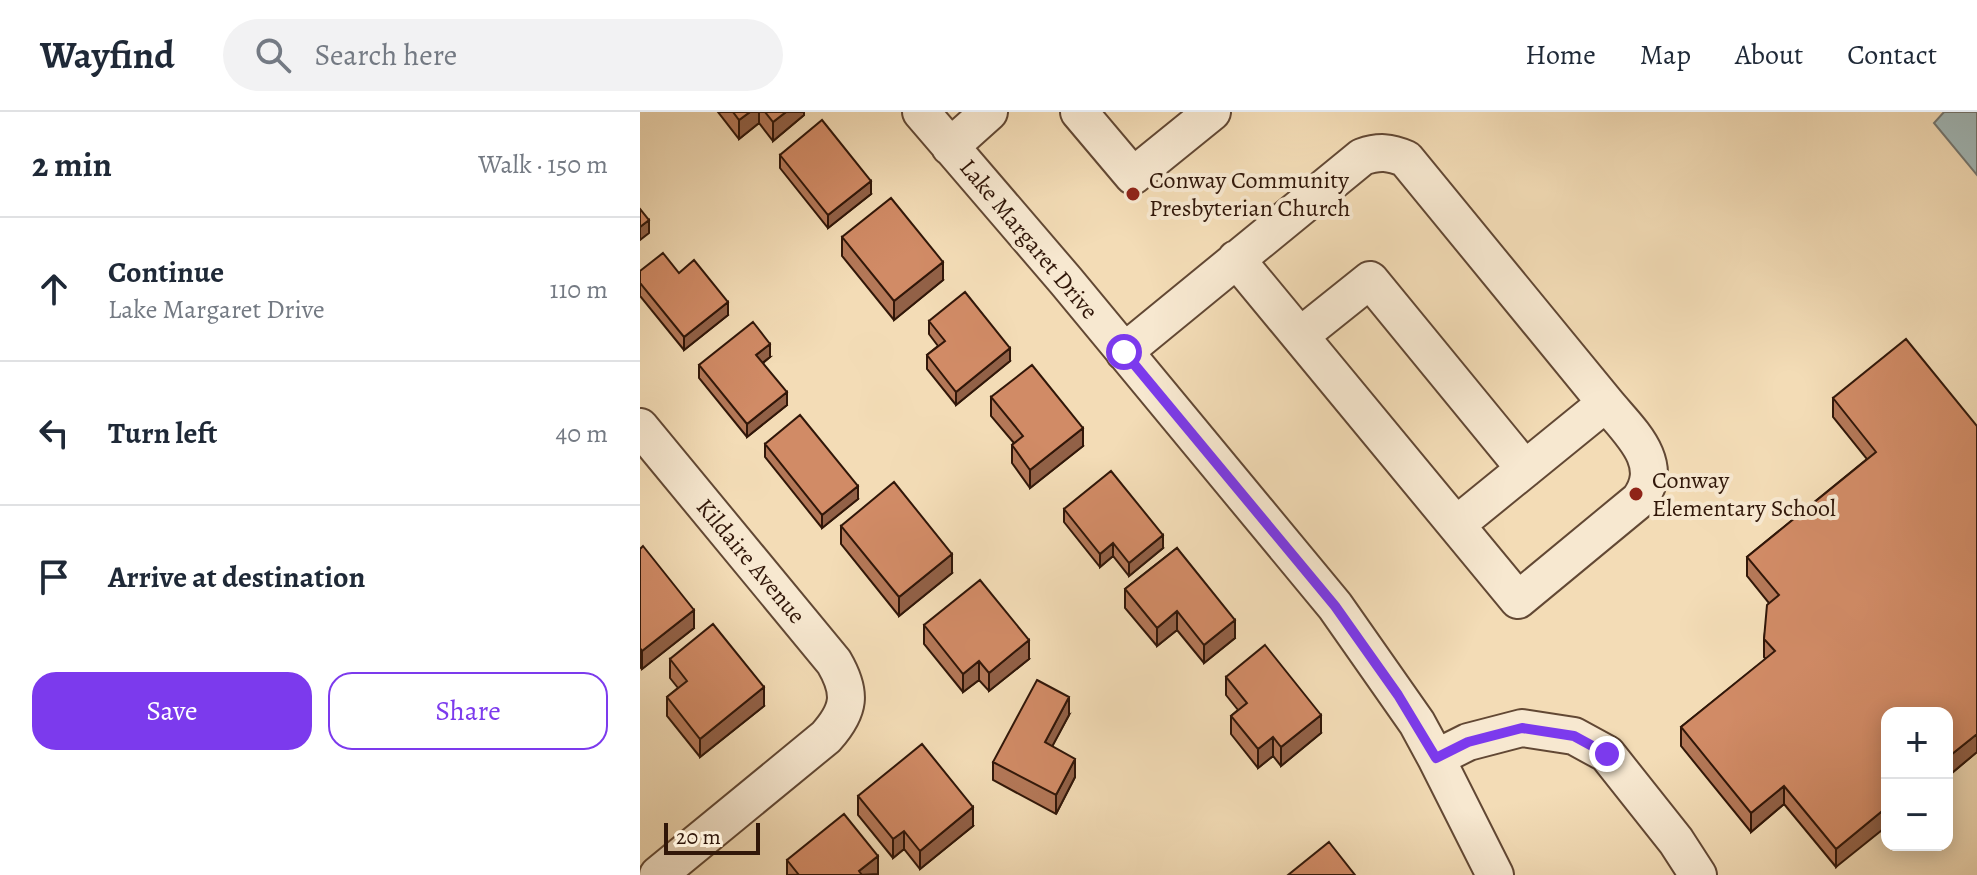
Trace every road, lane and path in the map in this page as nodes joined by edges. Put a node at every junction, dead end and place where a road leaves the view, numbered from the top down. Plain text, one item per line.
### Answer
1 (921, 112) edge
2 (989, 112) edge
3 (1079, 112) edge
4 (1212, 112) edge
5 (950, 147) junction
6 (1236, 259) junction
7 (1300, 336) junction
8 (1124, 352) junction
9 (1606, 403) junction
10 (640, 427) edge
11 (1525, 469) junction
12 (1456, 525) junction
13 (1436, 758) junction
14 (658, 875) edge
15 (1495, 875) edge
16 (1698, 875) edge

1 - 5 street, Lake Margaret Drive
2 - 5 street
3 - 4 street
5 - 8 street, Lake Margaret Drive
6 - 7 street
6 - 8 street
6 - 9 street
7 - 11 street
7 - 12 street
8 - 13 street, Lake Margaret Drive
9 - 11 street
9 - 12 street
10 - 14 street, Kildaire Avenue
11 - 12 street
13 - 15 street, Lake Margaret Drive
13 - 16 street

